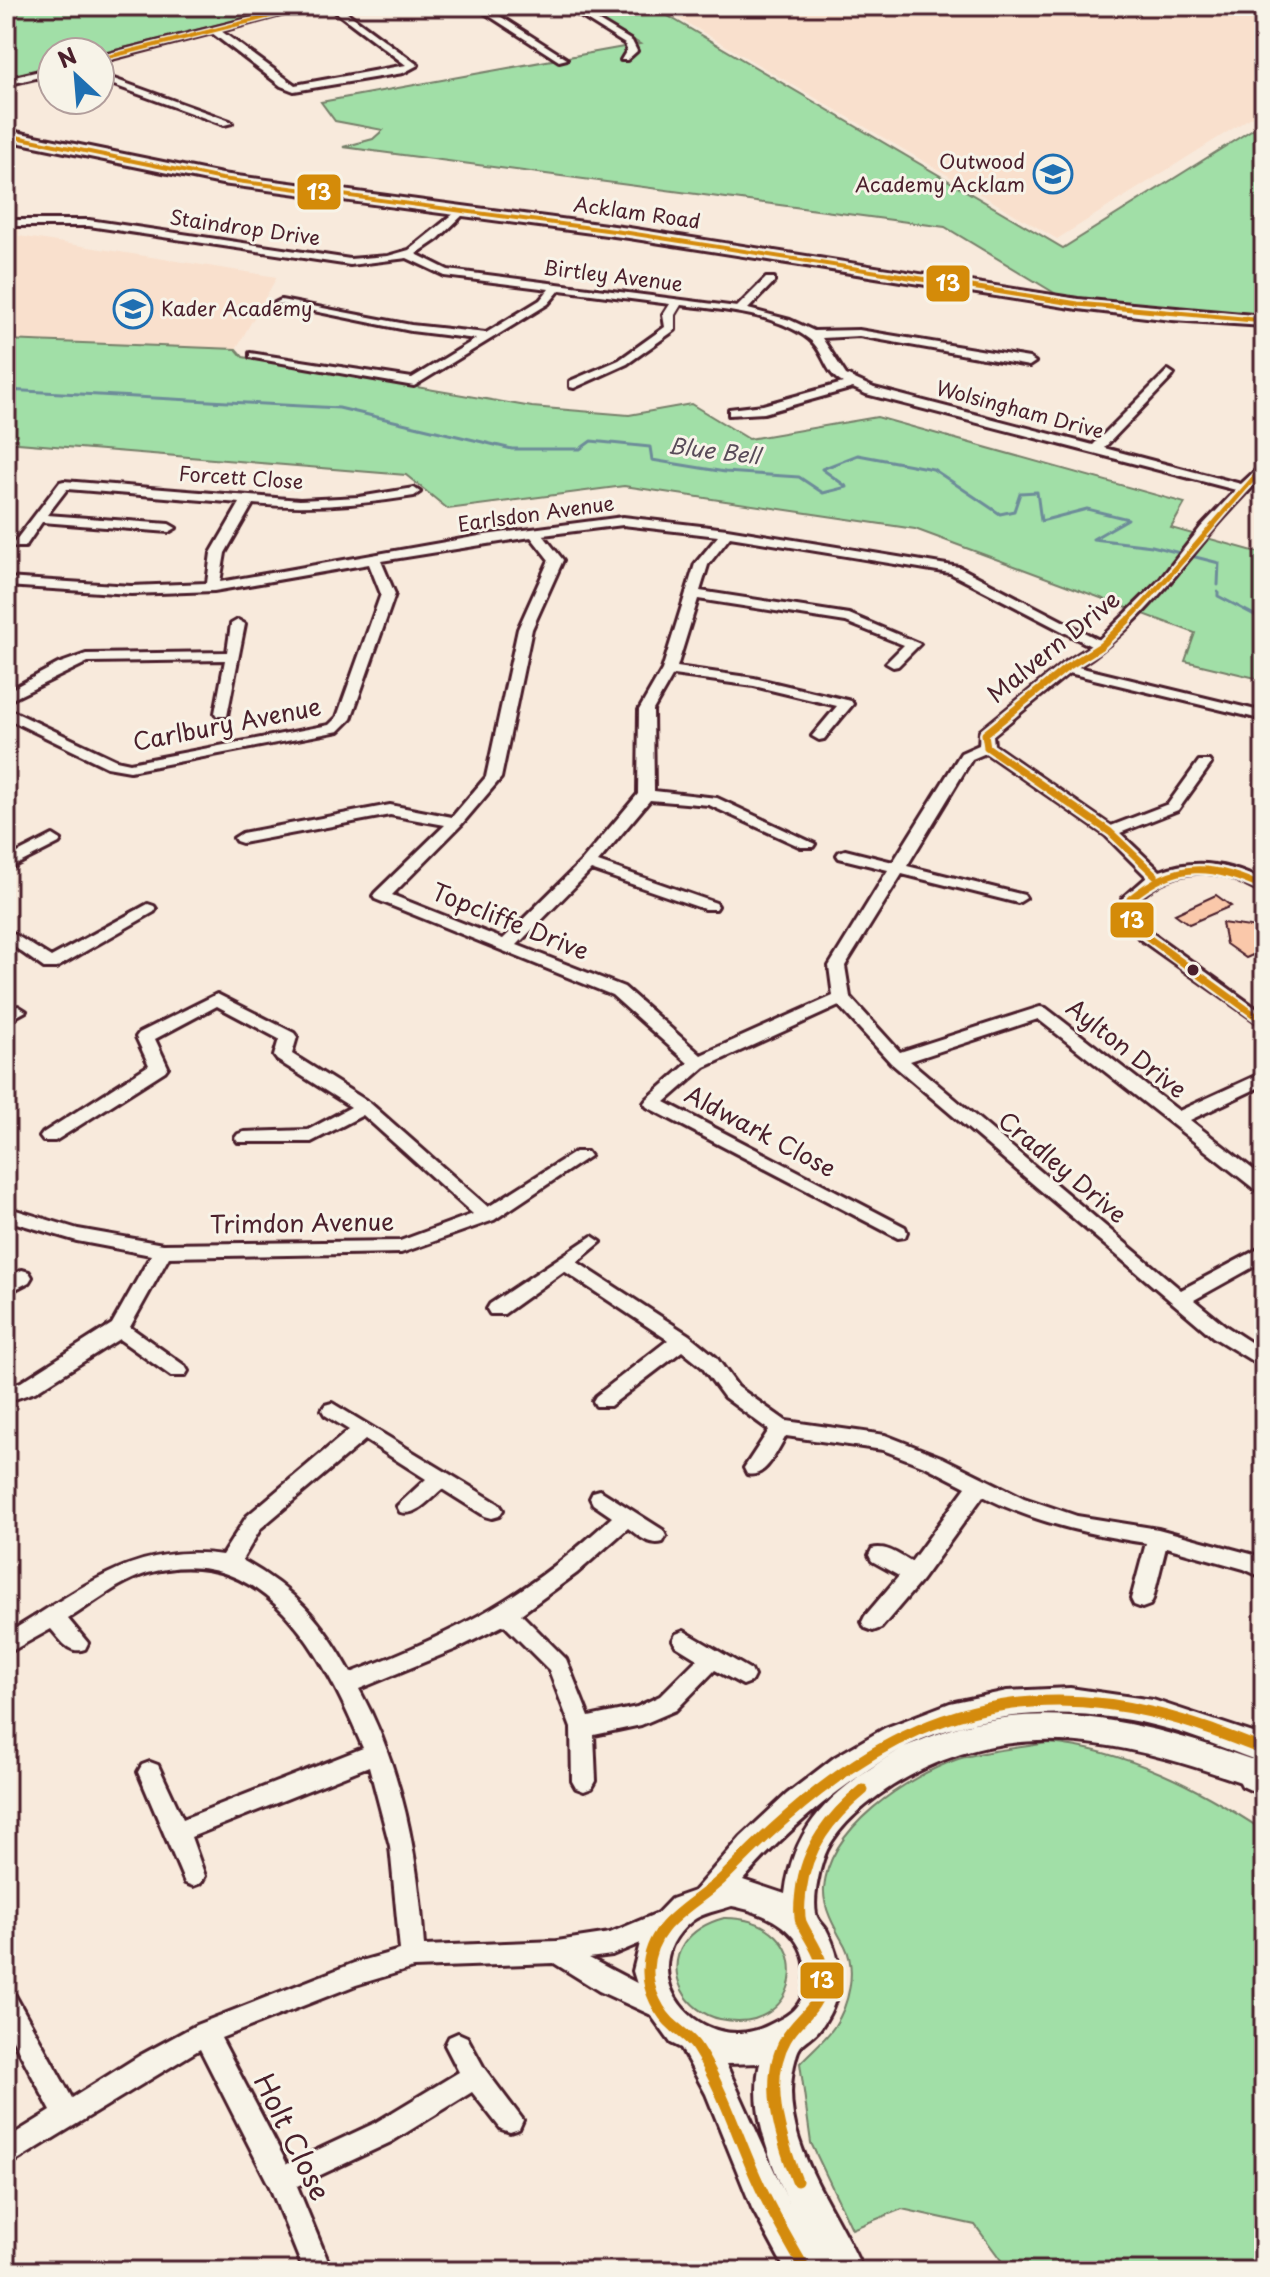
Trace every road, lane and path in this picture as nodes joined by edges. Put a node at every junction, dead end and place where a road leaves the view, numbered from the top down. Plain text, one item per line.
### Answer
1 (310, 6) edge
2 (332, 6) edge
3 (478, 6) edge
4 (568, 6) edge
5 (215, 31) junction
6 (116, 55) edge
7 (624, 58) dead end
8 (562, 59) dead end
9 (36, 75) edge
10 (6, 82) edge
11 (116, 83) edge
12 (227, 123) dead end
13 (6, 135) edge
14 (461, 211) junction
15 (6, 223) edge
16 (409, 255) junction
17 (770, 280) dead end
18 (557, 287) junction
19 (677, 302) junction
20 (281, 303) dead end
21 (740, 310) junction
22 (1264, 321) edge
23 (812, 335) junction
24 (490, 337) junction
25 (254, 355) dead end
26 (1029, 362) dead end
27 (1168, 374) dead end
28 (574, 384) dead end
29 (853, 384) junction
30 (733, 412) dead end
31 (1095, 450) junction
32 (1263, 470) edge
33 (1242, 488) junction
34 (414, 492) dead end
35 (248, 501) junction
36 (38, 518) junction
37 (169, 528) dead end
38 (727, 533) junction
39 (535, 534) junction
40 (20, 544) dead end
41 (374, 560) junction
42 (6, 582) edge
43 (214, 587) junction
44 (695, 594) junction
45 (238, 624) dead end
46 (1101, 646) junction
47 (233, 656) junction
48 (893, 663) dead end
49 (1066, 668) junction
50 (669, 670) junction
51 (6, 698) edge
52 (219, 706) dead end
53 (6, 712) edge
54 (1264, 716) edge
55 (819, 736) dead end
56 (987, 747) junction
57 (1204, 764) dead end
58 (646, 795) junction
59 (456, 822) junction
60 (1110, 832) junction
61 (242, 838) dead end
62 (53, 840) dead end
63 (807, 844) dead end
64 (845, 855) dead end
65 (588, 864) junction
66 (6, 865) edge
67 (895, 868) junction
68 (1155, 875) junction
69 (1264, 888) edge
70 (1018, 898) dead end
71 (710, 906) dead end
72 (148, 909) dead end
73 (6, 934) edge
74 (506, 946) junction
75 (842, 998) junction
76 (1264, 1022) edge
77 (897, 1059) junction
78 (699, 1063) junction
79 (1264, 1078) edge
80 (364, 1107) junction
81 (1178, 1119) junction
82 (49, 1137) dead end
83 (244, 1138) dead end
84 (581, 1156) dead end
85 (1264, 1187) edge
86 (6, 1213) edge
87 (487, 1216) junction
88 (898, 1232) dead end
89 (592, 1242) dead end
90 (163, 1251) junction
91 (1264, 1253) edge
92 (564, 1262) junction
93 (1180, 1299) junction
94 (497, 1309) dead end
95 (119, 1329) junction
96 (682, 1340) junction
97 (1264, 1361) edge
98 (178, 1371) dead end
99 (6, 1395) edge
100 (603, 1401) dead end
101 (332, 1410) dead end
102 (781, 1428) junction
103 (362, 1431) junction
104 (754, 1468) dead end
105 (441, 1479) junction
106 (980, 1484) junction
107 (600, 1498) dead end
108 (407, 1506) dead end
109 (492, 1510) dead end
110 (627, 1516) junction
111 (655, 1536) dead end
112 (1158, 1537) junction
113 (880, 1555) dead end
114 (229, 1562) junction
115 (1264, 1570) edge
116 (914, 1574) junction
117 (1142, 1599) dead end
118 (506, 1613) junction
119 (53, 1617) junction
120 (873, 1622) dead end
121 (684, 1640) dead end
122 (77, 1643) dead end
123 (6, 1645) edge
124 (712, 1659) junction
125 (743, 1676) dead end
126 (347, 1684) junction
127 (582, 1728) junction
128 (376, 1753) junction
129 (1262, 1770) edge
130 (150, 1772) dead end
131 (584, 1781) dead end
132 (177, 1832) junction
133 (193, 1876) dead end
134 (708, 1896) junction
135 (800, 1919) junction
136 (668, 1920) junction
137 (557, 1952) junction
138 (413, 1957) junction
139 (6, 2003) edge
140 (658, 2007) junction
141 (205, 2033) junction
142 (784, 2039) junction
143 (694, 2040) junction
144 (458, 2045) dead end
145 (475, 2076) junction
146 (68, 2117) junction
147 (510, 2120) dead end
148 (6, 2154) edge
149 (281, 2180) junction
150 (318, 2271) edge
151 (806, 2271) edge
152 (845, 2271) edge

1 - 5 street
2 - 5 street
3 - 8 street
4 - 7 street
5 - 6 street
9 - 10 street
11 - 12 street
13 - 14 main road, Acklam Road
14 - 16 street, Staindrop Drive
14 - 22 main road, Acklam Road
15 - 16 street, Staindrop Drive
16 - 18 street, Birtley Avenue
17 - 21 street
18 - 19 street, Birtley Avenue
18 - 24 street
19 - 21 street, Birtley Avenue
19 - 28 street
20 - 24 street
21 - 23 street, Birtley Avenue
23 - 26 street
23 - 29 street
24 - 25 street
27 - 31 street
29 - 30 street
29 - 31 street, Wolsingham Drive
31 - 33 street, Wolsingham Drive
32 - 33 street, Malvern Drive
33 - 46 street, Malvern Drive
34 - 35 street, Forcett Close
35 - 36 street, Forcett Close
35 - 43 street
36 - 37 street
36 - 40 street
38 - 39 street, Earlsdon Avenue
38 - 44 street
38 - 46 street, Earlsdon Avenue
39 - 41 street, Earlsdon Avenue
39 - 59 street
41 - 43 street, Earlsdon Avenue
41 - 53 street, Carlbury Avenue
42 - 43 street, Earlsdon Avenue
44 - 48 street
44 - 50 street
45 - 47 street
46 - 49 street, Malvern Drive
47 - 51 street
47 - 52 street
49 - 54 street
49 - 56 street, Malvern Drive
50 - 55 street
50 - 58 street
56 - 60 street
56 - 67 street, Malvern Drive
57 - 60 street
58 - 63 street
58 - 65 street
59 - 61 street
59 - 74 street, Topcliffe Drive
60 - 68 street
62 - 66 street
64 - 67 street
65 - 71 street
65 - 74 street
67 - 70 street
67 - 75 street, Malvern Drive
68 - 69 street
68 - 76 street
72 - 73 street
74 - 78 street, Topcliffe Drive
75 - 77 street, Cradley Drive
75 - 78 street
77 - 81 street, Aylton Drive
77 - 93 street, Cradley Drive
78 - 88 street, Aldwark Close
79 - 81 street
80 - 82 street
80 - 83 street
80 - 87 street
81 - 85 street, Aylton Drive
84 - 87 street, Trimdon Avenue
86 - 90 street, Trimdon Avenue
87 - 90 street, Trimdon Avenue
89 - 92 street
90 - 95 street
91 - 93 street
92 - 94 street
92 - 96 street
93 - 97 street, Cradley Drive
95 - 98 street
95 - 99 street
96 - 100 street
96 - 102 street
101 - 103 street
102 - 104 street
102 - 106 street
103 - 105 street
103 - 114 street
105 - 108 street
105 - 109 street
106 - 112 street
106 - 116 street
107 - 110 street
110 - 111 street
110 - 118 street
112 - 115 street
112 - 117 street
113 - 116 street
114 - 119 street
114 - 126 street
116 - 120 street
118 - 126 street
118 - 127 street
119 - 122 street
119 - 123 street
121 - 124 street
124 - 125 street
124 - 127 street
126 - 128 street
127 - 131 street
128 - 132 street
128 - 138 street
129 - 134 main road
129 - 135 main road
130 - 132 street
132 - 133 street
134 - 135 main road
134 - 136 main road
135 - 142 main road
136 - 137 street
136 - 140 main road
137 - 138 street
137 - 140 street
138 - 141 street
139 - 146 street
140 - 143 main road
141 - 146 street
141 - 149 street, Holt Close
142 - 143 main road
142 - 152 main road
143 - 151 main road
144 - 145 street
145 - 147 street
145 - 149 street
146 - 148 street
149 - 150 street, Holt Close

